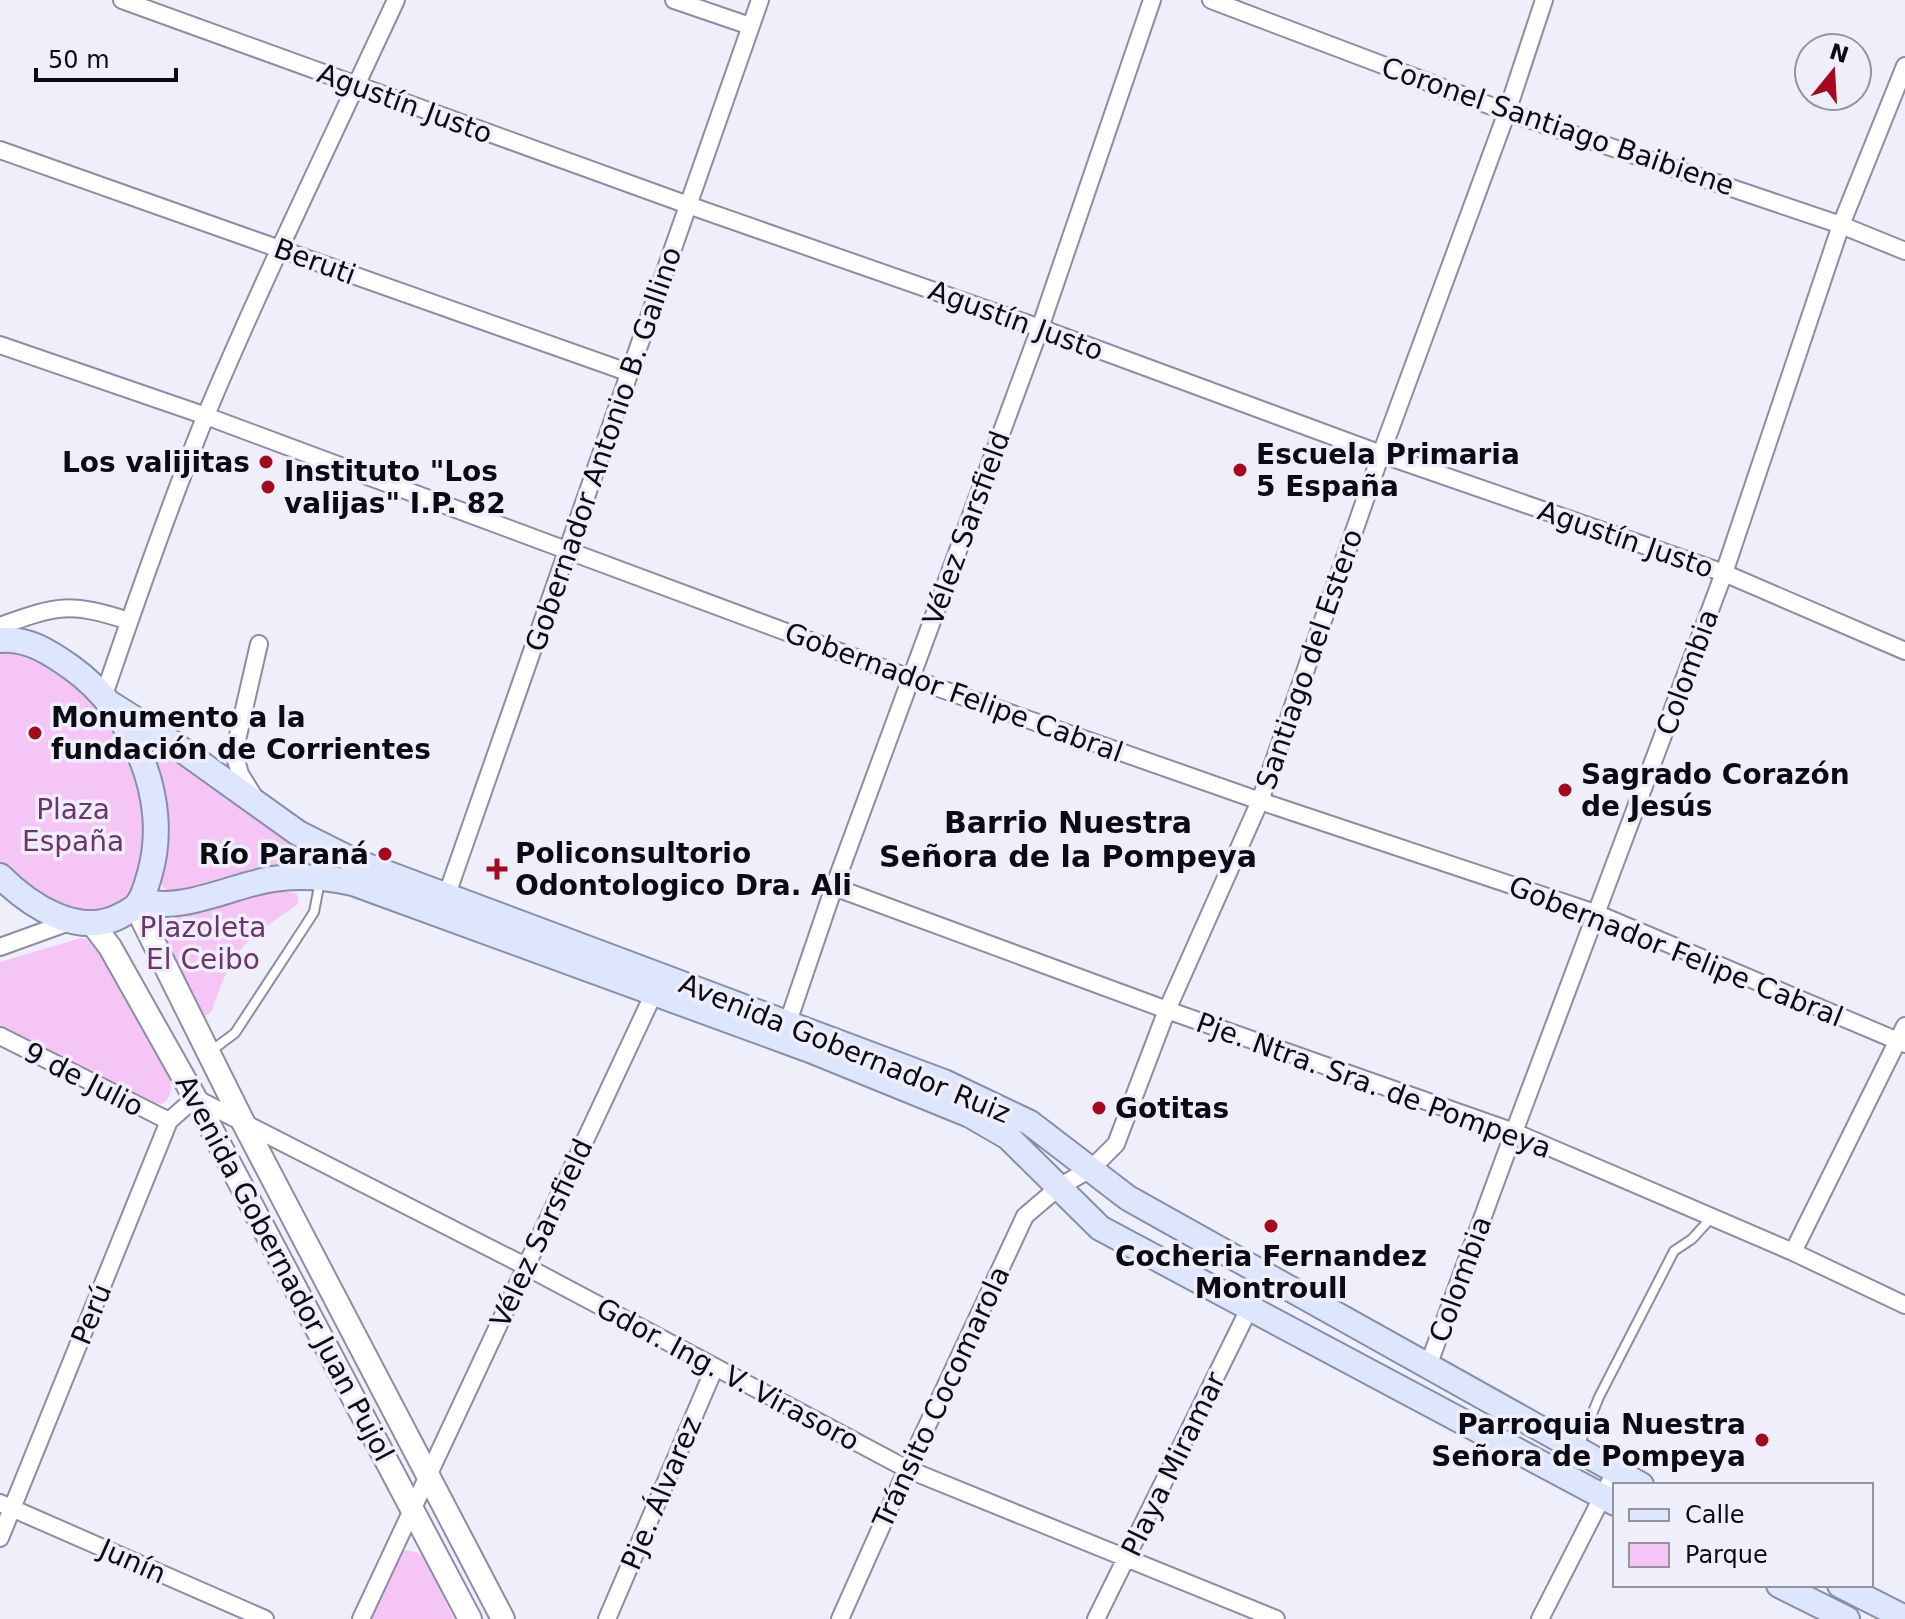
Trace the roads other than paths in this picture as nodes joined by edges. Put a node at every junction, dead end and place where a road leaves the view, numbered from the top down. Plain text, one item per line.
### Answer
1 (122, 0) edge
2 (396, 0) edge
3 (674, 0) edge
4 (760, 0) edge
5 (1152, 0) edge
6 (1211, 0) edge
7 (1544, 0) edge
8 (750, 26) junction
9 (1905, 66) edge
10 (356, 85) junction
11 (1507, 112) junction
12 (0, 150) edge
13 (688, 205) junction
14 (1841, 225) junction
15 (280, 249) junction
16 (1905, 251) edge
17 (1040, 328) junction
18 (0, 345) edge
19 (630, 373) junction
20 (206, 416) junction
21 (1381, 454) junction
22 (567, 551) junction
23 (1724, 573) junction
24 (129, 621) junction
25 (0, 626) edge
26 (0, 640) edge
27 (30, 643) junction
28 (259, 644) dead end
29 (1905, 651) edge
30 (910, 678) junction
31 (108, 700) junction
32 (1260, 801) junction
33 (260, 807) junction
34 (0, 876) edge
35 (321, 876) junction
36 (834, 887) junction
37 (446, 897) junction
38 (139, 903) junction
39 (1598, 914) junction
40 (82, 922) junction
41 (0, 947) edge
42 (654, 993) junction
43 (1167, 1010) junction
44 (788, 1022) junction
45 (0, 1036) edge
46 (1903, 1037) edge
47 (810, 1050) junction
48 (208, 1052) junction
49 (195, 1098) junction
50 (169, 1121) junction
51 (243, 1122) junction
52 (1514, 1132) junction
53 (1092, 1168) junction
54 (1059, 1187) junction
55 (1713, 1217) junction
56 (1793, 1252) junction
57 (525, 1266) junction
58 (1905, 1305) edge
59 (1249, 1309) junction
60 (1428, 1366) junction
61 (715, 1367) junction
62 (1576, 1451) junction
63 (907, 1469) junction
64 (1615, 1472) junction
65 (428, 1473) junction
66 (1637, 1483) edge
67 (1609, 1500) edge
68 (413, 1504) junction
69 (6, 1506) edge
70 (0, 1538) edge
71 (1126, 1559) junction
72 (1783, 1587) edge
73 (1844, 1587) edge
74 (1905, 1618) edge
75 (265, 1619) edge
76 (361, 1619) edge
77 (470, 1619) edge
78 (503, 1619) edge
79 (607, 1619) edge
80 (840, 1619) edge
81 (1096, 1619) edge
82 (1276, 1619) edge
83 (1540, 1619) edge
84 (1847, 1619) edge

1 - 10 street, Agustín Justo
2 - 10 street
3 - 8 street
4 - 8 street, Gobernador Antonio B. Gallino
5 - 17 street, Vélez Sarsfield
6 - 11 street, Coronel Santiago Baibiene
7 - 11 street, Santiago del Estero
8 - 13 street, Gobernador Antonio B. Gallino
9 - 14 street, Colombia
10 - 13 street, Agustín Justo
10 - 15 street
11 - 14 street, Coronel Santiago Baibiene
11 - 21 street, Santiago del Estero
12 - 15 street, Beruti
13 - 17 street, Agustín Justo
13 - 19 street, Gobernador Antonio B. Gallino
14 - 16 street, Coronel Santiago Baibiene
14 - 23 street, Colombia
15 - 19 street, Beruti
15 - 20 street
17 - 21 street, Agustín Justo
17 - 30 street, Vélez Sarsfield
18 - 20 street, Gobernador Felipe Cabral
19 - 22 street, Gobernador Antonio B. Gallino
20 - 22 street, Gobernador Felipe Cabral
20 - 24 street
21 - 23 street, Agustín Justo
21 - 32 street, Santiago del Estero
22 - 30 street, Gobernador Felipe Cabral
22 - 37 street, Gobernador Antonio B. Gallino
23 - 29 street, Agustín Justo
23 - 39 street, Colombia
24 - 25 street
24 - 31 street
25 - 27 main road
26 - 27 main road
27 - 31 main road
28 - 33 street
30 - 32 street, Gobernador Felipe Cabral
30 - 36 street, Vélez Sarsfield
31 - 33 main road, Avenida Gobernador Ruiz
31 - 38 main road
32 - 39 street, Gobernador Felipe Cabral
32 - 43 street, Santiago del Estero
33 - 37 main road, Avenida Gobernador Ruiz
34 - 40 main road
35 - 38 main road, Avenida Gobernador Ruiz
35 - 42 main road, Avenida Gobernador Ruiz
35 - 48 lane
36 - 43 street, Pje. Ntra. Sra. de Pompeya
36 - 44 street, Vélez Sarsfield
37 - 44 main road, Avenida Gobernador Ruiz
38 - 40 main road
38 - 48 main road, Avenida Gobernador Juan Pujol
39 - 46 street, Gobernador Felipe Cabral
39 - 52 street, Colombia
40 - 41 street
40 - 49 main road, Avenida Gobernador Juan Pujol
42 - 47 main road, Avenida Gobernador Ruiz
42 - 57 street, Vélez Sarsfield
43 - 52 street, Pje. Ntra. Sra. de Pompeya
43 - 53 street, Santiago del Estero
44 - 47 street
44 - 53 main road, Avenida Gobernador Ruiz
45 - 50 street, 9 de Julio
46 - 56 street
47 - 54 main road, Avenida Gobernador Ruiz
48 - 51 main road, Avenida Gobernador Juan Pujol
49 - 50 street, Perú
49 - 51 street, Gdor. Ing. V. Virasoro
49 - 68 main road, Avenida Gobernador Juan Pujol
50 - 69 street, Perú
51 - 57 street, Gdor. Ing. V. Virasoro
51 - 65 main road, Avenida Gobernador Juan Pujol
52 - 55 street, Pje. Ntra. Sra. de Pompeya
52 - 60 street, Colombia
53 - 54 street, Tránsito Cocomarola
53 - 60 main road, Avenida Gobernador Ruiz
54 - 59 main road, Avenida Gobernador Ruiz
54 - 63 street, Tránsito Cocomarola
55 - 56 street, Pje. Ntra. Sra. de Pompeya
55 - 62 lane
56 - 58 street, Pje. Ntra. Sra. de Pompeya
57 - 61 street, Gdor. Ing. V. Virasoro
57 - 65 street, Vélez Sarsfield
59 - 67 main road, Avenida Gobernador Ruiz
59 - 71 street, Playa Miramar
60 - 62 main road, Avenida Gobernador Ruiz
61 - 63 street, Gdor. Ing. V. Virasoro
61 - 79 street, Pje. Álvarez
62 - 64 main road, Avenida Gobernador Ruiz
63 - 71 street, Gdor. Ing. V. Virasoro
63 - 80 street, Tránsito Cocomarola
64 - 66 main road, Avenida Gobernador Ruiz
64 - 67 street
65 - 68 street, Avenida Gobernador Juan Pujol
65 - 78 main road, Avenida Gobernador Juan Pujol
67 - 83 street
68 - 76 street
68 - 77 main road, Avenida Gobernador Juan Pujol
69 - 70 street, Perú
69 - 75 street, Junín
71 - 81 street, Playa Miramar
71 - 82 street, Gdor. Ing. V. Virasoro
72 - 84 main road
73 - 74 main road

